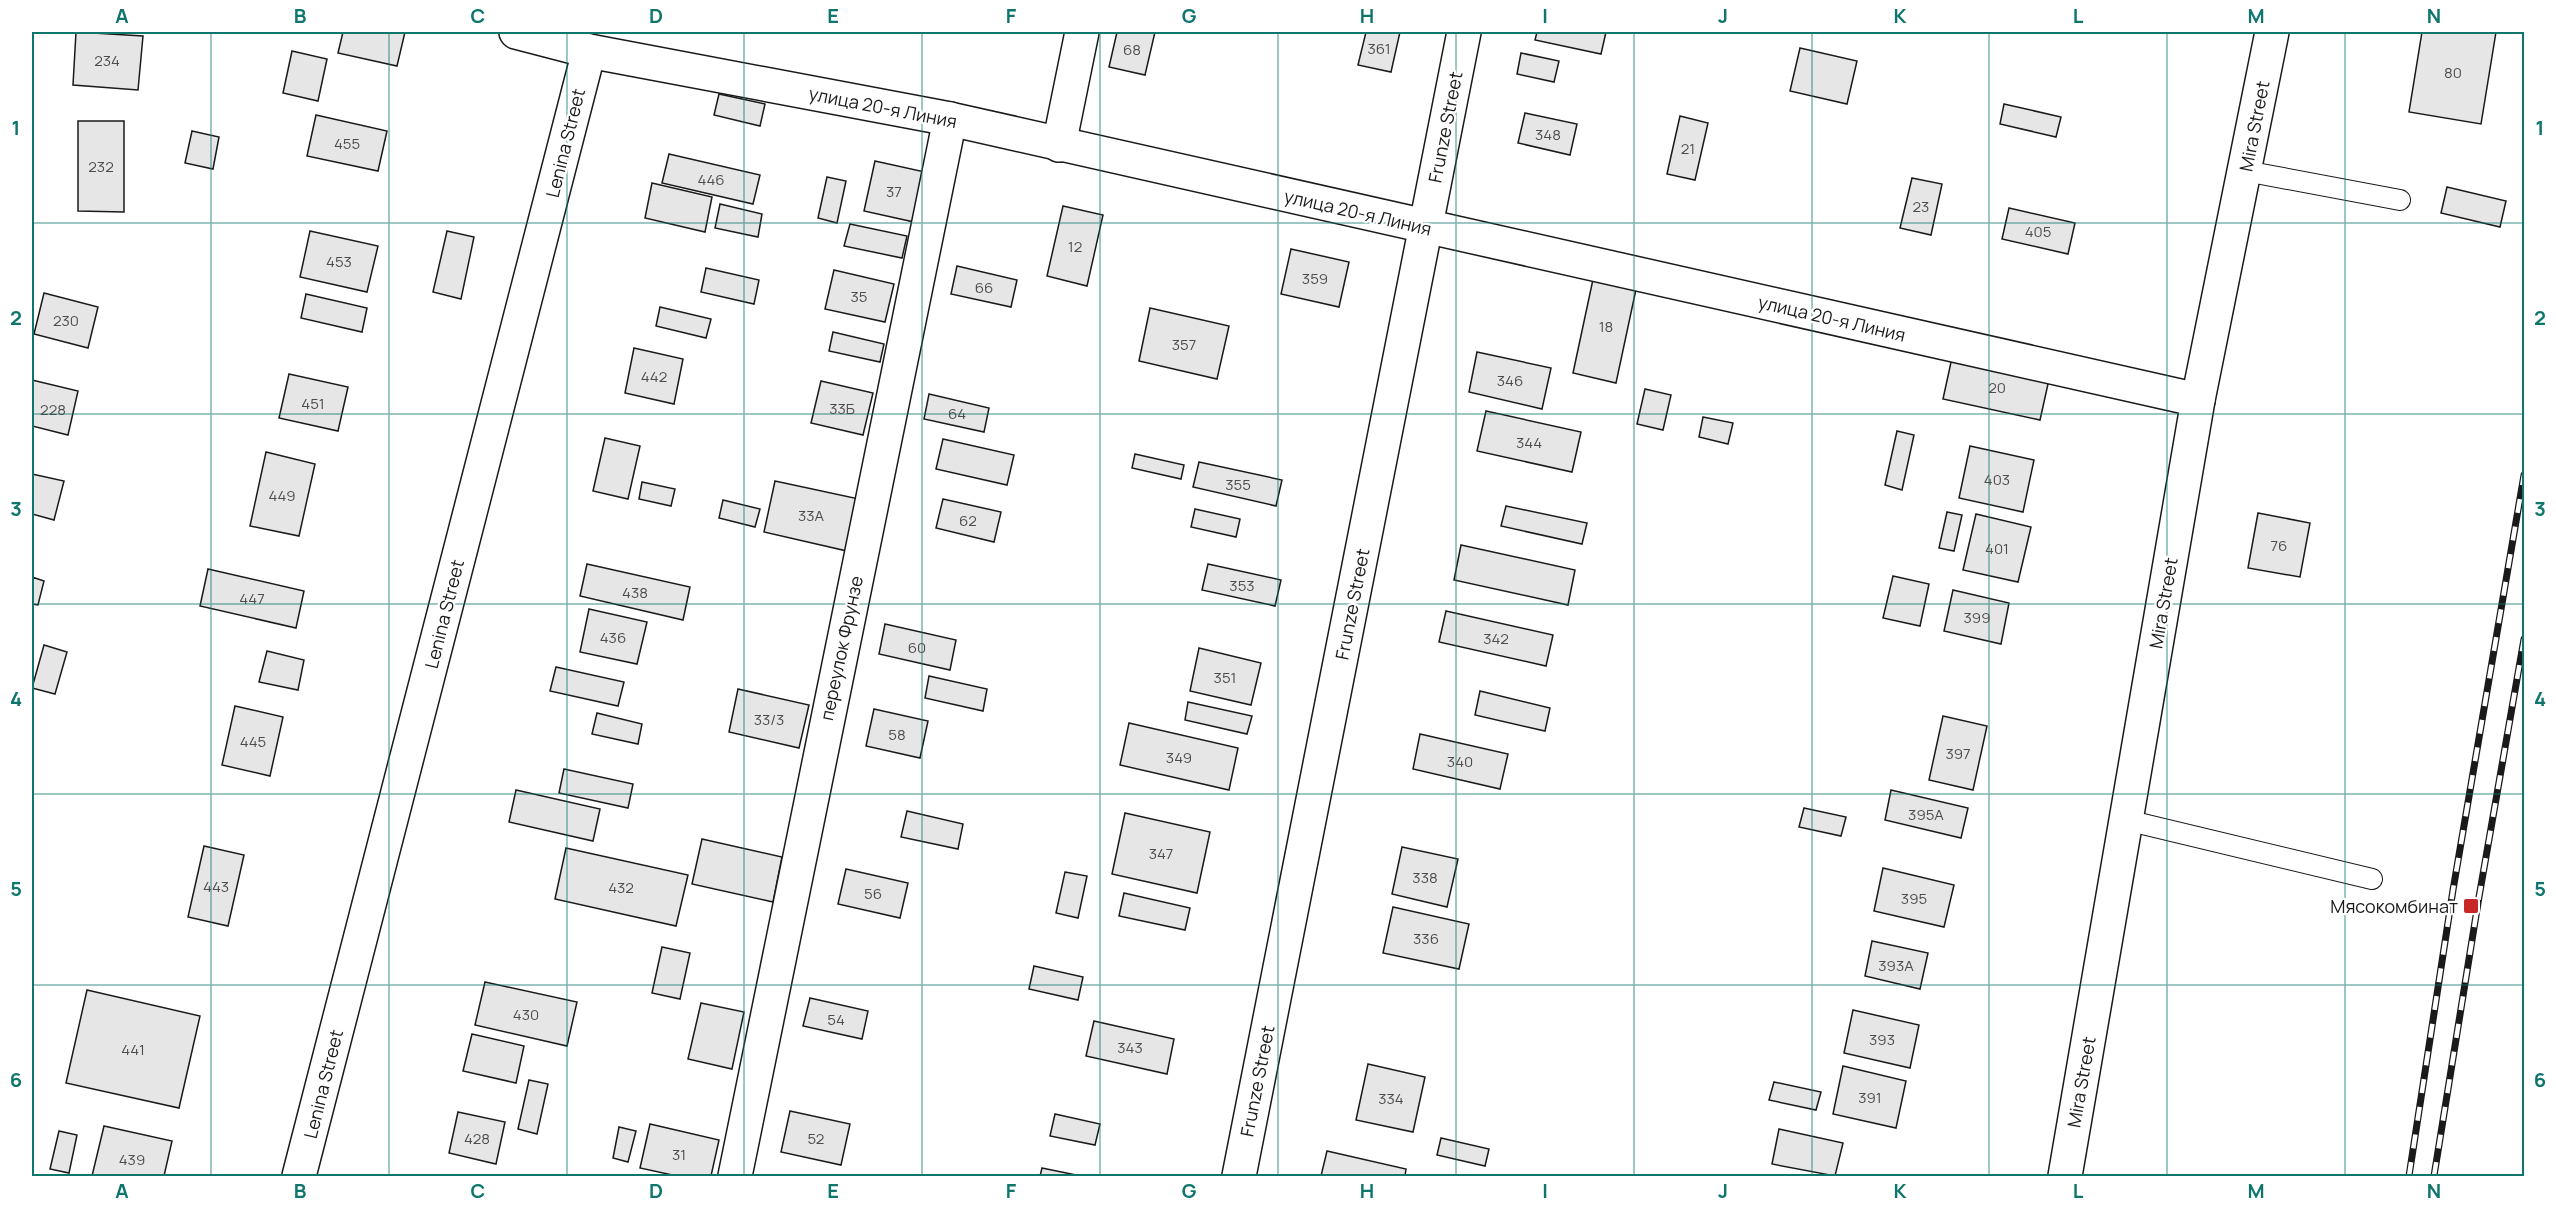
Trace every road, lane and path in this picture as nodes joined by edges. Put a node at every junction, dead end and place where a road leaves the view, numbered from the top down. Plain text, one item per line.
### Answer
1 (516, 32) edge
2 (1082, 32) edge
3 (1464, 32) edge
4 (2272, 32) edge
5 (589, 51) junction
6 (950, 119) junction
7 (1059, 145) junction
8 (2245, 171) junction
9 (2400, 200) dead end
10 (1426, 228) junction
11 (2198, 400) junction
12 (2126, 820) junction
13 (2372, 879) dead end
14 (299, 1176) edge
15 (735, 1176) edge
16 (1239, 1176) edge
17 (2065, 1176) edge

1 - 5 main road, улица 20-я Линия
2 - 7 main road
3 - 10 main road, Frunze Street
4 - 8 main road, Mira Street
5 - 6 main road, улица 20-я Линия
5 - 14 main road, Lenina Street
6 - 7 main road, улица 20-я Линия
6 - 15 main road, переулок Фрунзе
7 - 10 main road, улица 20-я Линия
8 - 9 lane
8 - 11 main road, Mira Street
10 - 11 main road, улица 20-я Линия
10 - 16 main road, Frunze Street
11 - 12 main road, Mira Street
12 - 13 lane
12 - 17 main road, Mira Street

